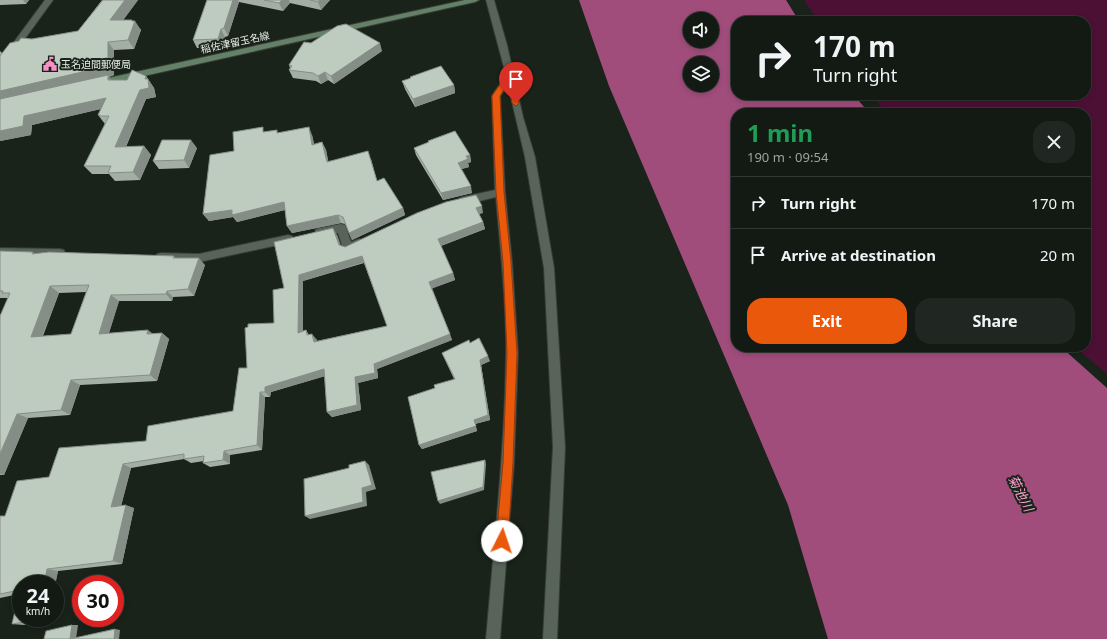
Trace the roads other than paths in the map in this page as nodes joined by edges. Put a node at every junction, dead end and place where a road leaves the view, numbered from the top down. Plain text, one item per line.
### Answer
1 (49, 0) edge
2 (475, 0) edge
3 (490, 0) edge
4 (0, 67) edge
5 (510, 75) junction
6 (94, 84) edge
7 (500, 192) junction
8 (450, 204) edge
9 (312, 234) edge
10 (297, 238) edge
11 (368, 239) edge
12 (0, 252) edge
13 (68, 253) edge
14 (153, 256) edge
15 (494, 639) edge
16 (550, 639) edge

1 - 4 street
2 - 6 main road, 稲佐津留玉名線
3 - 5 street
5 - 7 street
5 - 16 street
7 - 8 street
7 - 15 street
9 - 11 street
10 - 14 street
12 - 13 street

